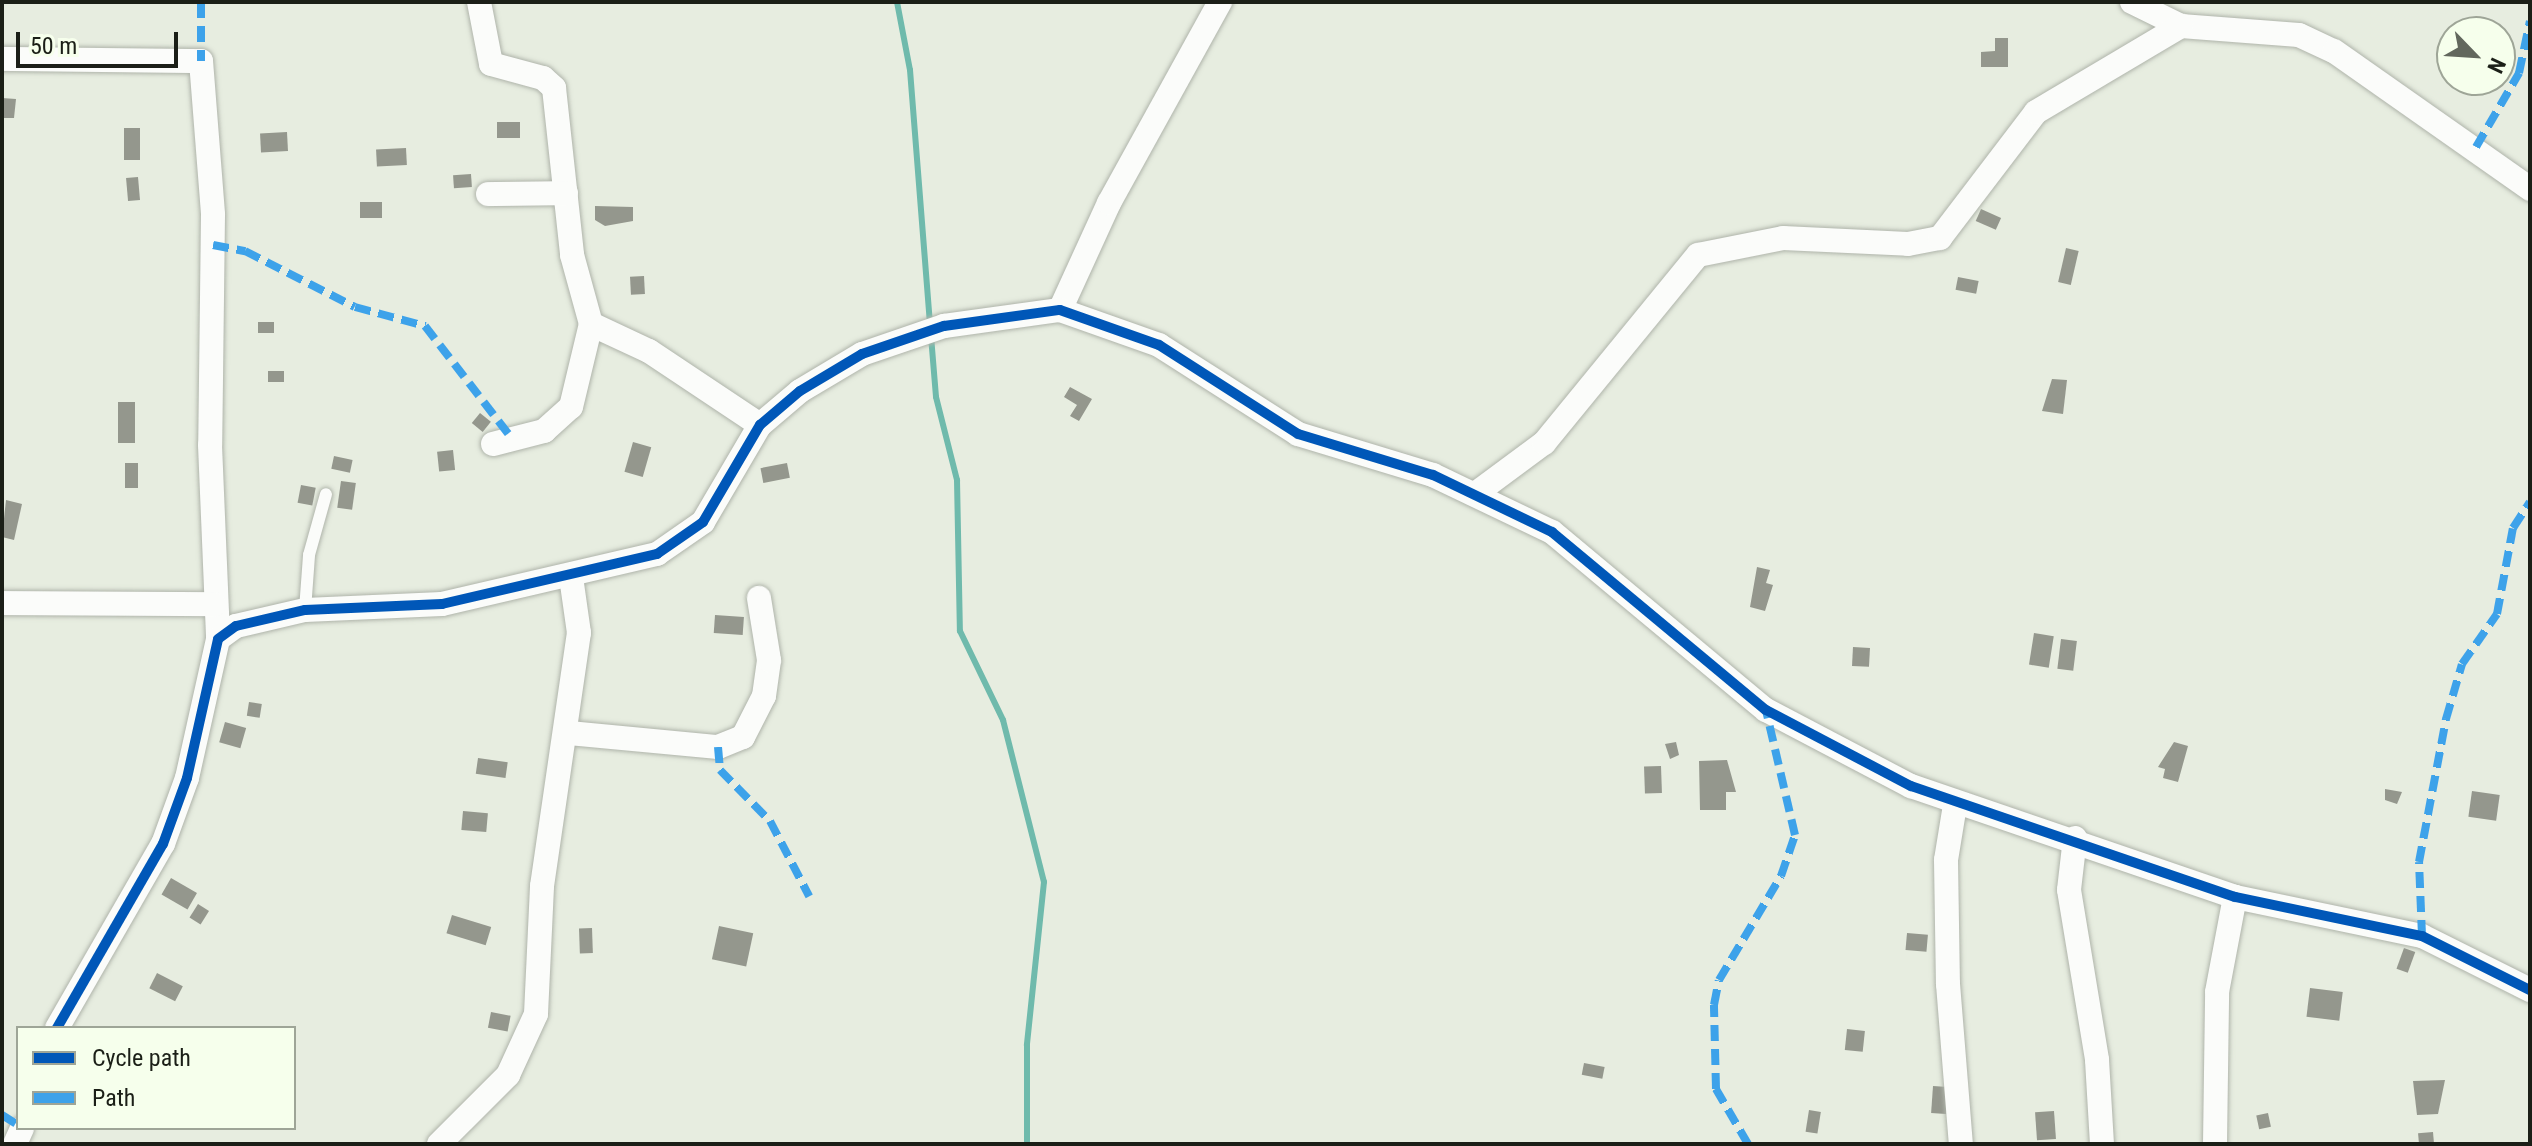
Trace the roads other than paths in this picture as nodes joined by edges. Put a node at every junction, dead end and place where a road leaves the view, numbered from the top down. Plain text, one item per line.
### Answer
1 (479, 2) edge
2 (1220, 2) edge
3 (2132, 2) edge
4 (2181, 26) junction
5 (2, 59) edge
6 (2530, 189) edge
7 (566, 193) junction
8 (488, 194) dead end
9 (1060, 310) junction
10 (591, 324) junction
11 (760, 425) junction
12 (493, 444) dead end
13 (326, 494) dead end
14 (1475, 494) junction
15 (571, 577) junction
16 (759, 598) dead end
17 (2, 603) edge
18 (214, 604) junction
19 (305, 610) junction
20 (218, 639) junction
21 (569, 733) junction
22 (1955, 805) junction
23 (2075, 838) junction
24 (2235, 897) junction
25 (2530, 990) edge
26 (58, 1026) edge
27 (439, 1144) edge
28 (1961, 1144) edge
29 (2102, 1144) edge
30 (2215, 1144) edge

1 - 7 street
2 - 9 street
3 - 4 street
4 - 6 street
4 - 14 street
5 - 18 street
7 - 8 street
7 - 10 street
9 - 11 street
9 - 14 street
10 - 11 street
10 - 12 street
11 - 15 street
13 - 19 lane
14 - 22 street
15 - 19 street
15 - 21 street
16 - 21 street
17 - 18 street
18 - 20 street
19 - 20 street
20 - 26 street
21 - 27 street
22 - 23 street
22 - 28 street
23 - 24 street
23 - 29 street
24 - 25 street
24 - 30 street

